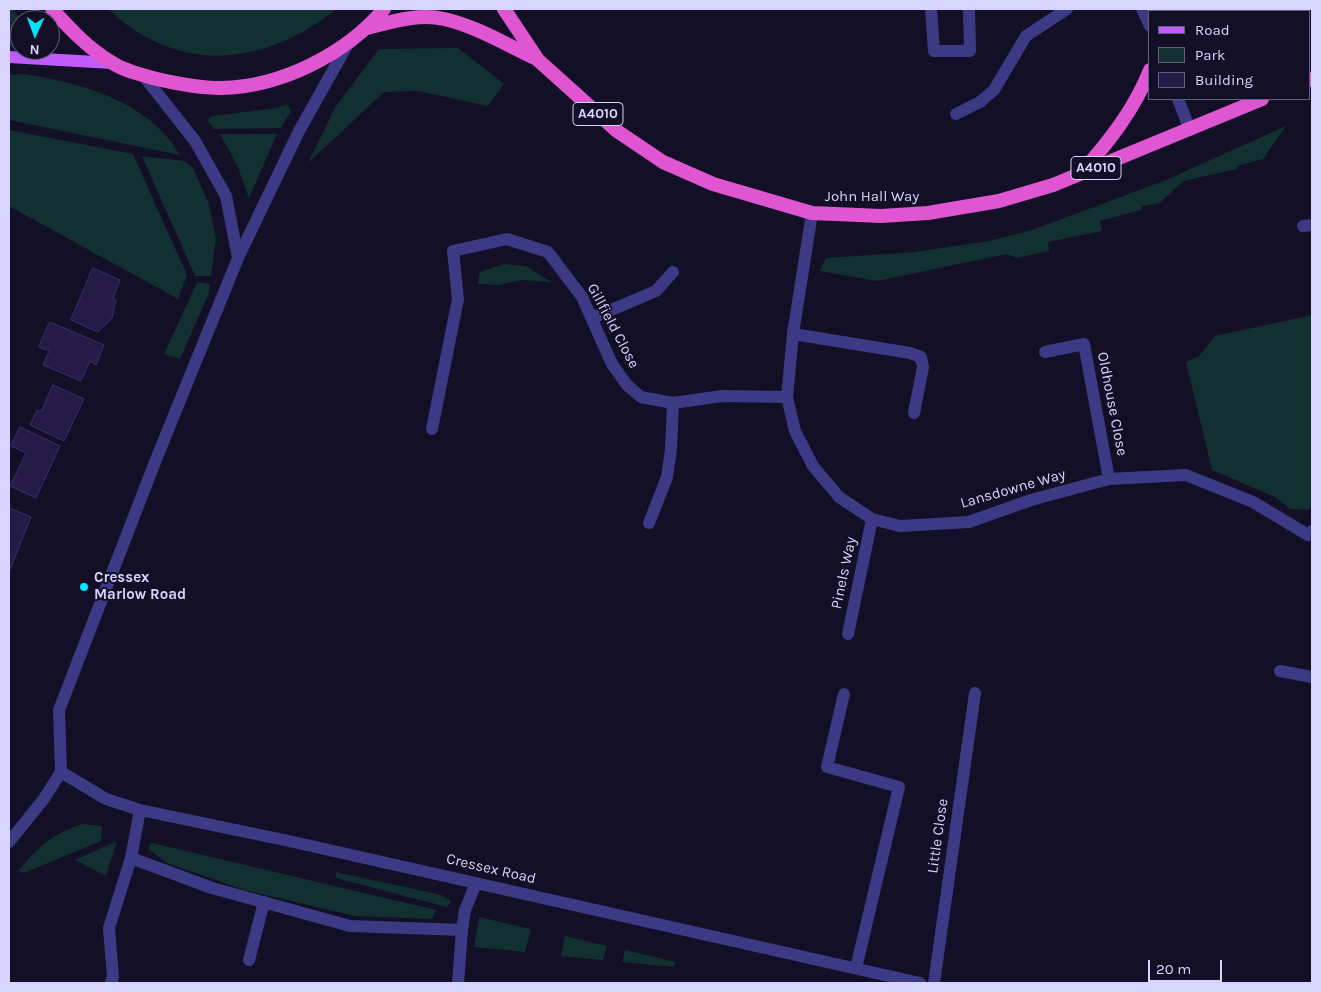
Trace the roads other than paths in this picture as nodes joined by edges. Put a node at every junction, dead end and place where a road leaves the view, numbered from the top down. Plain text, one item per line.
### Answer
1 (52, 9) edge
2 (384, 9) edge
3 (504, 9) edge
4 (932, 9) edge
5 (969, 9) edge
6 (1067, 9) edge
7 (1142, 9) edge
8 (1148, 22) edge
9 (367, 28) junction
10 (349, 42) junction
11 (9, 58) edge
12 (538, 60) junction
13 (112, 63) junction
14 (143, 75) junction
15 (1148, 75) edge
16 (1178, 100) edge
17 (1260, 100) edge
18 (956, 114) dead end
19 (1190, 130) junction
20 (1080, 174) junction
21 (812, 212) junction
22 (238, 258) junction
23 (673, 272) dead end
24 (592, 318) junction
25 (793, 334) junction
26 (1045, 352) dead end
27 (787, 396) junction
28 (673, 403) junction
29 (914, 413) dead end
30 (432, 429) dead end
31 (1109, 479) junction
32 (872, 519) junction
33 (649, 523) dead end
34 (1311, 536) edge
35 (848, 634) dead end
36 (1280, 671) dead end
37 (1312, 676) edge
38 (975, 693) dead end
39 (844, 694) dead end
40 (61, 772) junction
41 (140, 810) junction
42 (9, 842) edge
43 (131, 858) junction
44 (476, 882) junction
45 (264, 902) junction
46 (462, 930) junction
47 (249, 960) dead end
48 (856, 968) junction
49 (111, 983) edge
50 (458, 983) edge
51 (920, 983) edge
52 (934, 983) edge

1 - 13 highway
2 - 9 highway
3 - 12 highway, John Hall Way / A4010
4 - 5 street
6 - 18 street
7 - 8 street
9 - 10 highway
9 - 12 highway, John Hall Way / A4010
10 - 14 highway
10 - 22 street
11 - 13 main road
12 - 21 highway, John Hall Way / A4010
13 - 14 highway
14 - 22 street
15 - 20 highway
16 - 19 street
17 - 19 highway, John Hall Way / A4010
19 - 20 highway, John Hall Way / A4010
20 - 21 highway, John Hall Way / A4010
21 - 25 street, Lansdowne Way
22 - 40 street
23 - 24 street
24 - 28 street, Gillfield Close
24 - 30 street, Gillfield Close
25 - 27 street, Lansdowne Way
25 - 29 street
26 - 31 street, Oldhouse Close
27 - 28 street, Gillfield Close
27 - 32 street, Lansdowne Way
28 - 33 street
31 - 32 street, Lansdowne Way
31 - 34 street, Lansdowne Way
32 - 35 street, Pinels Way
36 - 37 street
38 - 52 street, Little Close
39 - 48 street
40 - 41 street, Cressex Road
40 - 42 street
41 - 43 street
41 - 44 street, Cressex Road
43 - 45 street
43 - 49 street
44 - 46 street
44 - 48 street, Cressex Road
45 - 46 street
45 - 47 street
46 - 50 street
48 - 51 street, Cressex Road

